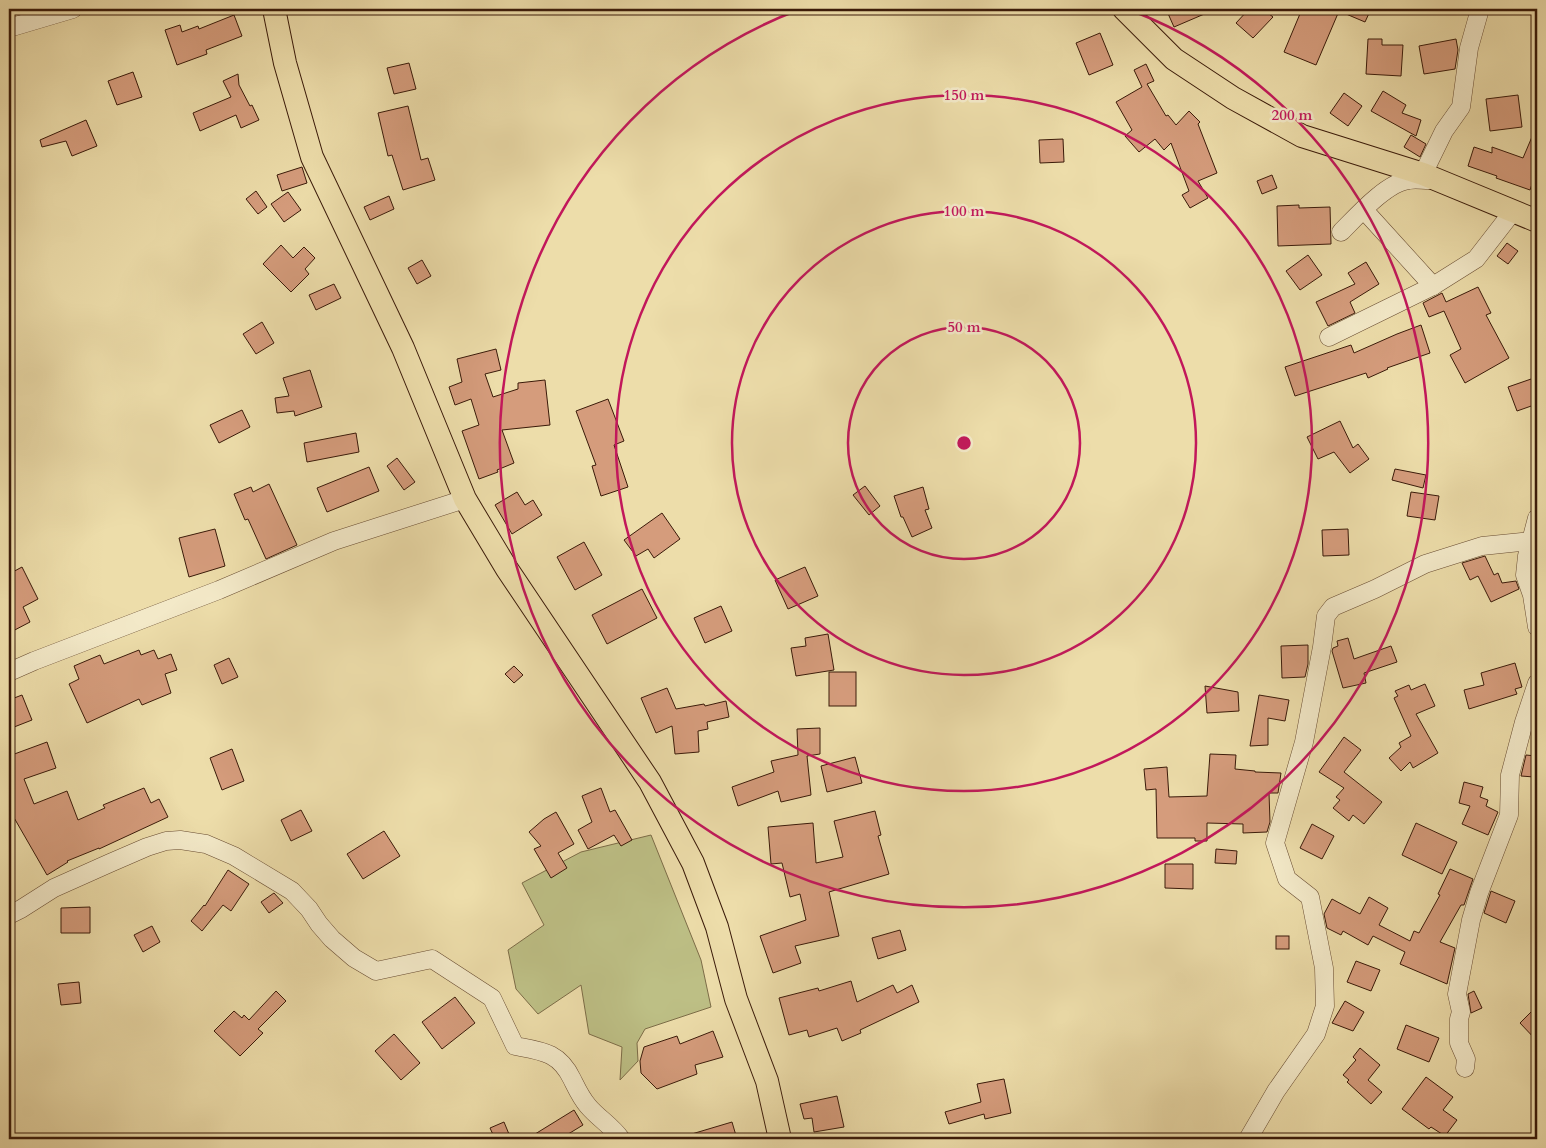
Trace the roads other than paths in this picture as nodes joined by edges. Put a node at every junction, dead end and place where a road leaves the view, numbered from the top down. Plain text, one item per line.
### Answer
1 (73, 9) edge
2 (274, 9) edge
3 (1124, 9) edge
4 (1480, 9) edge
5 (9, 28) edge
6 (1431, 177) junction
7 (1364, 210) junction
8 (1514, 210) junction
9 (1537, 220) edge
10 (1341, 232) dead end
11 (1433, 286) junction
12 (1329, 337) dead end
13 (465, 499) junction
14 (1537, 518) edge
15 (1532, 541) junction
16 (1537, 627) edge
17 (9, 672) edge
18 (1537, 683) edge
19 (9, 915) edge
20 (1465, 1068) dead end
21 (621, 1139) edge
22 (780, 1139) edge
23 (1248, 1139) edge

1 - 5 street
2 - 13 main road
3 - 6 main road
4 - 6 street
6 - 7 street
6 - 8 main road
7 - 10 street
7 - 11 street
8 - 9 main road
8 - 11 street
11 - 12 street
13 - 17 street
13 - 22 main road
14 - 15 street
15 - 16 street
15 - 23 street
18 - 20 street
19 - 21 street

